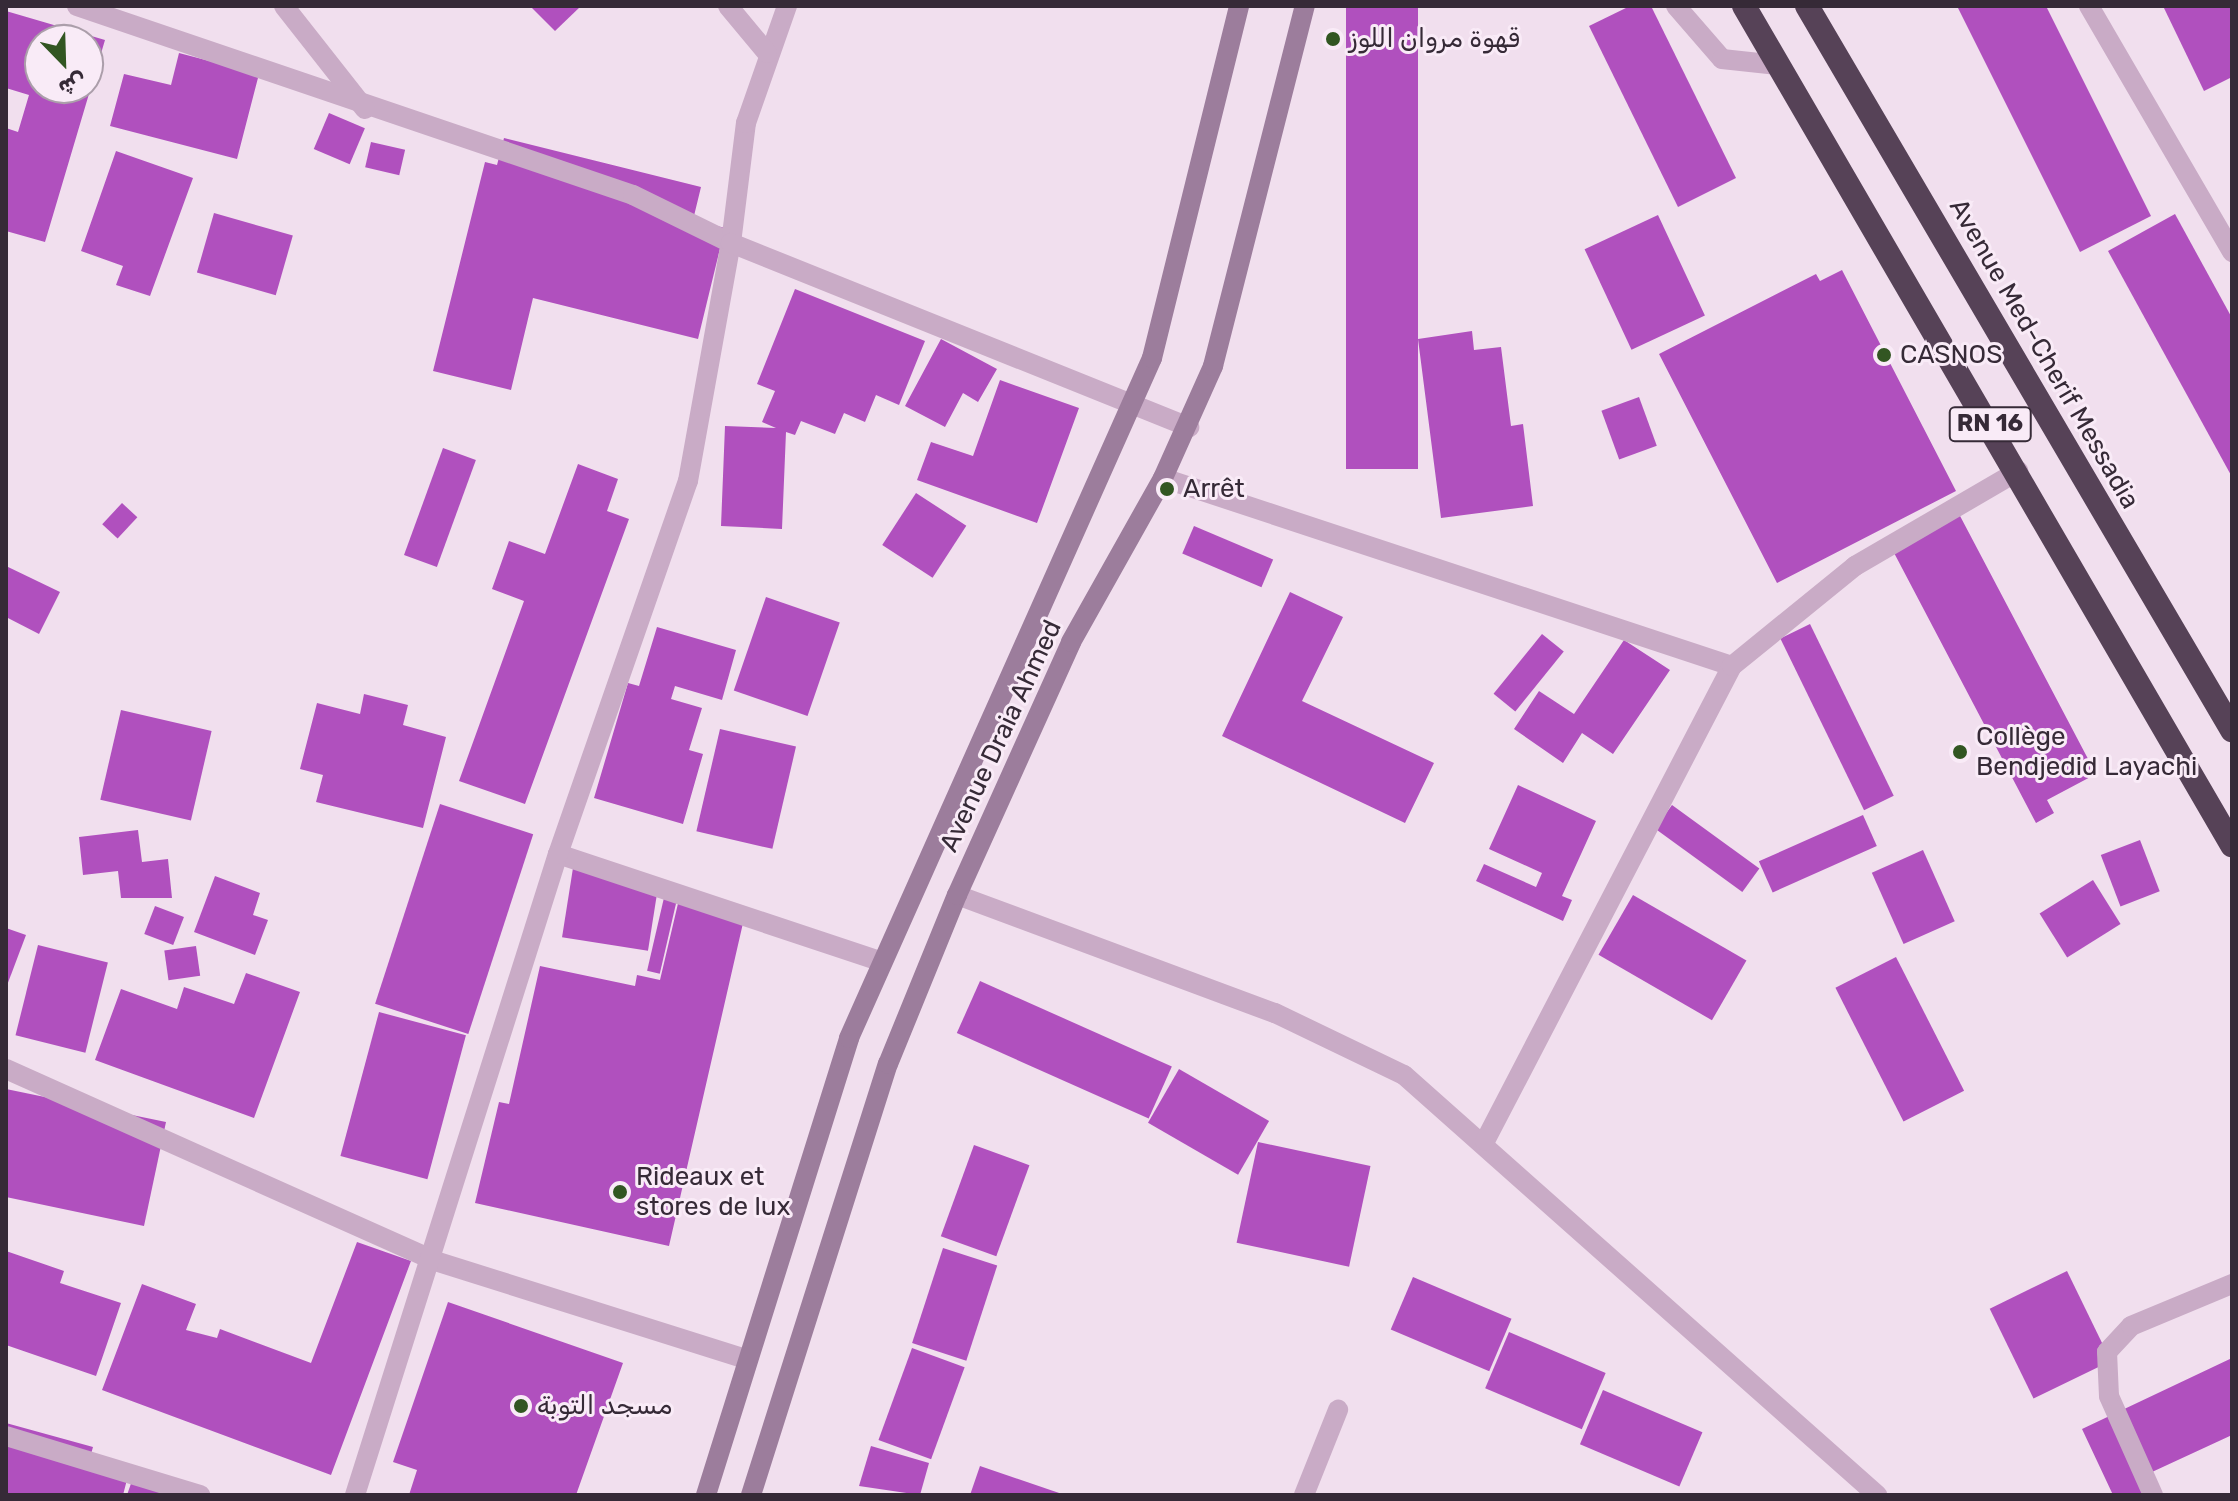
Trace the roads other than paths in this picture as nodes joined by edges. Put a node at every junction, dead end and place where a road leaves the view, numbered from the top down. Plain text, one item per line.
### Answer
1 (77, 6) edge
2 (284, 6) edge
3 (728, 6) edge
4 (787, 6) edge
5 (1239, 6) edge
6 (1305, 6) edge
7 (1676, 6) edge
8 (1744, 6) edge
9 (1807, 6) edge
10 (2089, 6) edge
11 (767, 53) junction
12 (1778, 65) junction
13 (365, 109) junction
14 (2224, 218) edge
15 (731, 243) junction
16 (2232, 252) edge
17 (1133, 404) junction
18 (1189, 427) junction
19 (2018, 471) junction
20 (1163, 478) junction
21 (1732, 666) junction
22 (2232, 730) edge
23 (2232, 845) edge
24 (558, 854) junction
25 (957, 895) junction
26 (880, 961) junction
27 (6, 1069) edge
28 (1485, 1141) junction
29 (432, 1260) junction
30 (2232, 1284) edge
31 (746, 1359) junction
32 (1338, 1410) dead end
33 (6, 1436) edge
34 (200, 1495) edge
35 (355, 1495) edge
36 (706, 1495) edge
37 (751, 1495) edge
38 (1304, 1495) edge
39 (1877, 1495) edge
40 (2153, 1495) edge

1 - 13 street
2 - 13 street
3 - 11 street
4 - 11 street
5 - 17 street, Avenue Draia Ahmed
6 - 18 street, Avenue Draia Ahmed
7 - 12 street
8 - 12 highway, RN 16
9 - 22 highway, Avenue Med-Cherif Messadia / RN 16
10 - 14 street
11 - 15 street
12 - 19 highway, RN 16
13 - 15 street
14 - 16 street
15 - 17 street
15 - 24 street
17 - 18 street
17 - 26 street, Avenue Draia Ahmed
18 - 20 street, Avenue Draia Ahmed
19 - 21 street
19 - 23 highway, RN 16
20 - 21 street
20 - 25 street, Avenue Draia Ahmed
21 - 28 street
24 - 26 street
24 - 29 street
25 - 28 street
25 - 37 street, Avenue Draia Ahmed
26 - 31 street, Avenue Draia Ahmed
27 - 29 street
28 - 39 street
29 - 31 street
29 - 35 street
30 - 40 street
31 - 36 street, Avenue Draia Ahmed
32 - 38 street
33 - 34 street

